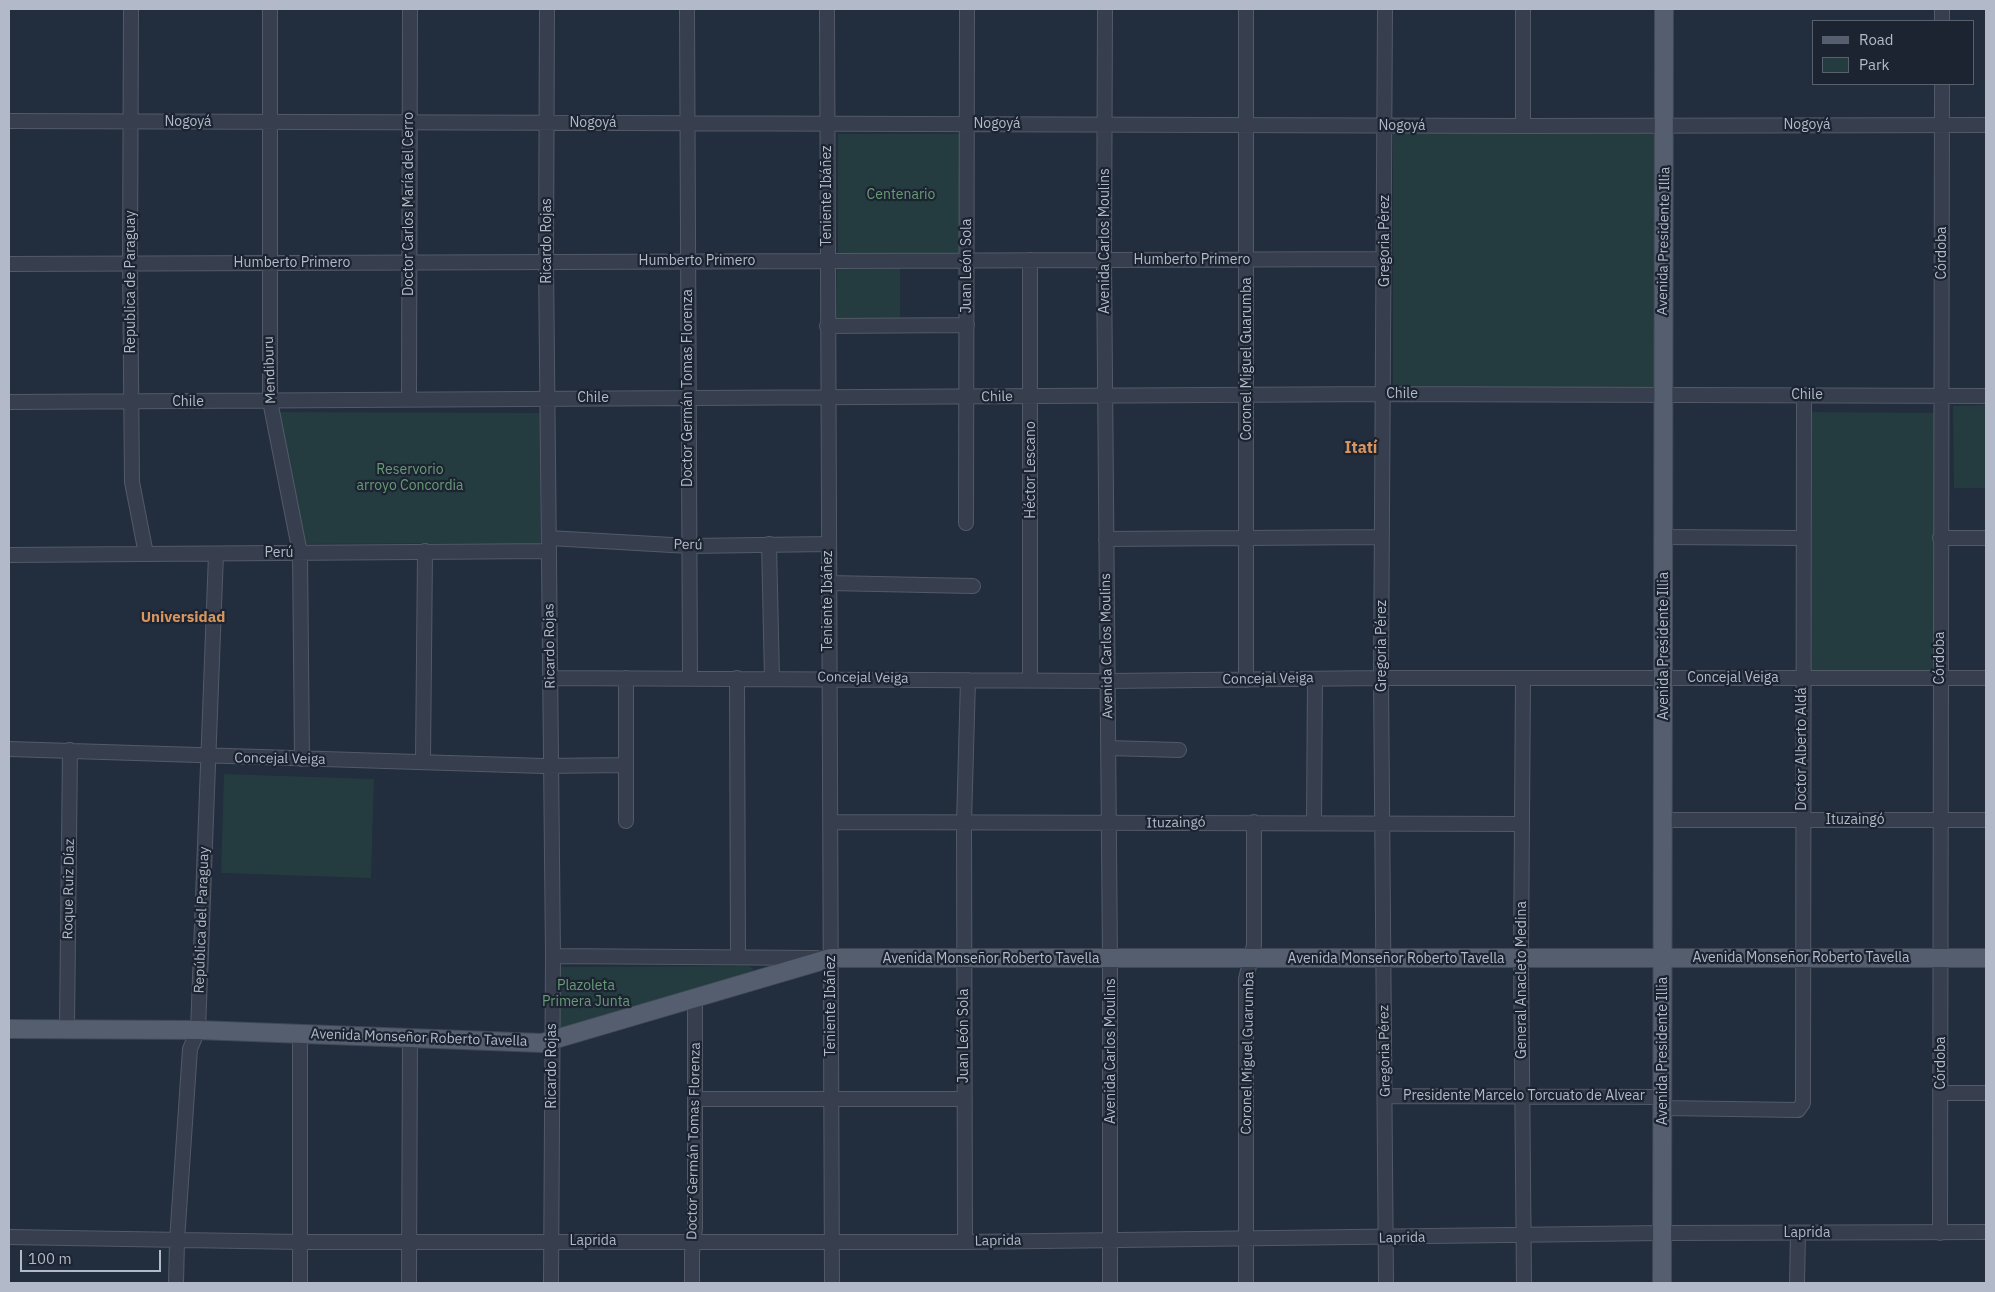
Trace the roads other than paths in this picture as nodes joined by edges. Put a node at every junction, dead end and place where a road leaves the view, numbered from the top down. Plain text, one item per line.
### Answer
1 (131, 9) edge
2 (270, 9) edge
3 (410, 9) edge
4 (548, 9) edge
5 (687, 9) edge
6 (827, 9) edge
7 (967, 9) edge
8 (1104, 9) edge
9 (1246, 9) edge
10 (1385, 9) edge
11 (1523, 9) edge
12 (1664, 9) edge
13 (1942, 85) edge
14 (9, 121) edge
15 (131, 122) junction
16 (269, 122) junction
17 (409, 122) junction
18 (547, 123) junction
19 (687, 123) junction
20 (827, 124) junction
21 (967, 124) junction
22 (1942, 124) junction
23 (1986, 124) edge
24 (1104, 125) junction
25 (1247, 125) junction
26 (1666, 125) junction
27 (1384, 126) junction
28 (1523, 126) junction
29 (1030, 260) junction
30 (1104, 260) junction
31 (1248, 260) junction
32 (1385, 260) junction
33 (687, 261) junction
34 (827, 261) junction
35 (966, 261) junction
36 (269, 262) junction
37 (409, 262) junction
38 (546, 262) junction
39 (9, 264) edge
40 (130, 264) junction
41 (967, 325) junction
42 (827, 326) junction
43 (1384, 394) junction
44 (1247, 395) junction
45 (1663, 395) junction
46 (1804, 395) junction
47 (1941, 395) junction
48 (1106, 396) junction
49 (1986, 396) edge
50 (688, 397) junction
51 (1031, 397) junction
52 (547, 398) junction
53 (828, 398) junction
54 (967, 398) junction
55 (409, 399) junction
56 (270, 401) junction
57 (9, 402) edge
58 (132, 402) junction
59 (966, 523) dead end
60 (1382, 537) junction
61 (1664, 537) junction
62 (1106, 538) junction
63 (1247, 538) junction
64 (1804, 538) junction
65 (1940, 538) junction
66 (1986, 538) edge
67 (769, 544) junction
68 (828, 544) junction
69 (549, 545) junction
70 (689, 546) junction
71 (425, 551) junction
72 (300, 553) junction
73 (146, 554) junction
74 (216, 554) junction
75 (9, 555) edge
76 (829, 583) junction
77 (972, 586) dead end
78 (550, 678) junction
79 (626, 678) junction
80 (690, 678) junction
81 (737, 678) junction
82 (772, 678) junction
83 (829, 678) junction
84 (1381, 678) junction
85 (1523, 678) junction
86 (1664, 678) junction
87 (1803, 678) junction
88 (1940, 678) junction
89 (1986, 678) edge
90 (1315, 679) junction
91 (968, 680) junction
92 (1030, 680) junction
93 (1246, 680) junction
94 (1108, 681) junction
95 (1108, 748) junction
96 (9, 749) edge
97 (70, 750) junction
98 (1179, 750) dead end
99 (207, 757) junction
100 (302, 759) junction
101 (423, 762) junction
102 (626, 765) junction
103 (552, 766) junction
104 (1802, 819) junction
105 (1664, 820) junction
106 (1940, 820) junction
107 (1986, 820) edge
108 (626, 822) dead end
109 (831, 822) junction
110 (1254, 822) junction
111 (964, 823) junction
112 (1314, 823) junction
113 (1384, 823) junction
114 (1109, 824) junction
115 (1522, 824) junction
116 (553, 956) junction
117 (738, 957) junction
118 (831, 958) junction
119 (1384, 958) junction
120 (1521, 958) junction
121 (1663, 958) junction
122 (1802, 958) junction
123 (1940, 958) junction
124 (1986, 958) edge
125 (964, 959) junction
126 (1110, 960) junction
127 (1250, 960) junction
128 (695, 998) junction
129 (67, 1028) junction
130 (9, 1029) edge
131 (198, 1030) junction
132 (300, 1034) junction
133 (410, 1037) junction
134 (552, 1040) junction
135 (1986, 1092) edge
136 (1941, 1093) junction
137 (1522, 1095) junction
138 (1385, 1096) junction
139 (696, 1099) junction
140 (831, 1099) junction
141 (964, 1099) junction
142 (1663, 1102) junction
143 (1803, 1104) joint
144 (1940, 1232) junction
145 (1986, 1232) edge
146 (1662, 1233) junction
147 (1798, 1234) junction
148 (1524, 1235) junction
149 (9, 1237) edge
150 (1247, 1238) junction
151 (1386, 1238) junction
152 (1111, 1240) junction
153 (177, 1241) junction
154 (551, 1241) junction
155 (693, 1241) junction
156 (831, 1241) junction
157 (300, 1242) junction
158 (409, 1242) junction
159 (965, 1242) junction
160 (176, 1283) edge
161 (300, 1283) edge
162 (409, 1283) edge
163 (551, 1283) edge
164 (692, 1283) edge
165 (832, 1283) edge
166 (1110, 1283) edge
167 (1246, 1283) edge
168 (1386, 1283) edge
169 (1524, 1283) edge
170 (1662, 1283) edge
171 (1797, 1283) edge

1 - 15 street, Republica de Paraguay
2 - 16 street, Mendiburu
3 - 17 street, Doctor Carlos María del Cerro
4 - 18 street, Ricardo Rojas
5 - 19 street, Doctor Germán Tomas Florenza
6 - 20 street, Teniente Ibáñez
7 - 21 street, Juan León Sola
8 - 24 street, Avenida Carlos Moulins
9 - 25 street, Coronel Miguel Guarumba
10 - 27 street, Gregoria Pérez
11 - 28 street
12 - 26 main road, Avenida Presidente Illia
13 - 22 street, Córdoba
14 - 15 street, Nogoyá
15 - 16 street, Nogoyá
15 - 40 street, Republica de Paraguay
16 - 17 street, Nogoyá
16 - 36 street, Mendiburu
17 - 18 street, Nogoyá
17 - 37 street, Doctor Carlos María del Cerro
18 - 19 street, Nogoyá
18 - 38 street, Ricardo Rojas
19 - 20 street, Nogoyá
19 - 33 street, Doctor Germán Tomas Florenza
20 - 21 street, Nogoyá
20 - 34 street, Teniente Ibáñez
21 - 24 street, Nogoyá
21 - 35 street, Juan León Sola
22 - 23 street, Nogoyá
22 - 26 street, Nogoyá
22 - 47 street, Córdoba
24 - 25 street, Nogoyá
24 - 30 street, Avenida Carlos Moulins
25 - 27 street, Nogoyá
25 - 31 street, Coronel Miguel Guarumba
26 - 28 street, Nogoyá
26 - 45 main road, Avenida Presidente Illia
27 - 28 street, Nogoyá
27 - 32 street, Gregoria Pérez
29 - 30 street, Humberto Primero
29 - 35 street, Humberto Primero
29 - 51 street, Héctor Lescano
30 - 31 street, Humberto Primero
30 - 48 street, Avenida Carlos Moulins
31 - 32 street, Humberto Primero
31 - 44 street, Coronel Miguel Guarumba
32 - 43 street, Gregoria Pérez
33 - 34 street, Humberto Primero
33 - 38 street, Humberto Primero
33 - 50 street, Doctor Germán Tomas Florenza
34 - 35 street, Humberto Primero
34 - 42 street, Teniente Ibáñez
35 - 41 street, Juan León Sola
36 - 37 street, Humberto Primero
36 - 40 street, Humberto Primero
36 - 56 street, Mendiburu
37 - 38 street, Humberto Primero
37 - 55 street, Doctor Carlos María del Cerro
38 - 52 street, Ricardo Rojas
39 - 40 street, Humberto Primero
40 - 58 street, Republica de Paraguay
41 - 42 street
41 - 54 street, Juan León Sola
42 - 53 street, Teniente Ibáñez
43 - 44 street, Chile
43 - 45 street, Chile
43 - 60 street, Gregoria Pérez
44 - 48 street, Chile
44 - 63 street, Coronel Miguel Guarumba
45 - 46 street, Chile
45 - 61 main road, Avenida Presidente Illia
46 - 47 street, Chile
46 - 64 street, Doctor Alberto Aldá
47 - 49 street, Chile
47 - 65 street, Córdoba
48 - 51 street, Chile
48 - 62 street, Avenida Carlos Moulins
50 - 52 street, Chile
50 - 53 street, Chile
50 - 70 street, Doctor Germán Tomas Florenza
51 - 54 street, Chile
51 - 92 street, Héctor Lescano
52 - 55 street, Chile
52 - 69 street, Ricardo Rojas
53 - 54 street, Chile
53 - 68 street, Teniente Ibáñez
54 - 59 street, Juan León Sola
55 - 56 street, Chile
56 - 58 street, Chile
56 - 72 street, Mendiburu
57 - 58 street, Chile
58 - 73 street, Republica de Paraguay
60 - 63 street
60 - 84 street, Gregoria Pérez
61 - 64 street
61 - 86 main road, Avenida Presidente Illia
62 - 63 street
62 - 94 street, Avenida Carlos Moulins
63 - 93 street, Coronel Miguel Guarumba
64 - 87 street, Doctor Alberto Aldá
65 - 66 street
65 - 88 street, Córdoba
67 - 68 street, Perú
67 - 70 street, Perú
67 - 82 street
68 - 76 street, Teniente Ibáñez
69 - 70 street, Perú
69 - 71 street, Perú
69 - 78 street, Ricardo Rojas
70 - 80 street, Doctor Germán Tomas Florenza
71 - 72 street, Perú
71 - 101 street
72 - 74 street, Perú
72 - 100 street, Mendiburu
73 - 74 street, Perú
73 - 75 street, Perú
74 - 99 street, República del Paraguay
76 - 77 street
76 - 83 street, Teniente Ibáñez
78 - 79 street, Concejal Veiga
78 - 103 street, Ricardo Rojas
79 - 80 street, Concejal Veiga
79 - 102 street
80 - 81 street, Concejal Veiga
81 - 82 street, Concejal Veiga
81 - 117 street
82 - 83 street, Concejal Veiga
83 - 91 street, Concejal Veiga
83 - 109 street, Teniente Ibáñez
84 - 85 street, Concejal Veiga
84 - 90 street, Concejal Veiga
84 - 113 street, Gregoria Pérez
85 - 86 street, Concejal Veiga
85 - 115 street, General Anacleto Medina
86 - 87 street, Concejal Veiga
86 - 105 main road, Avenida Presidente Illia
87 - 88 street, Concejal Veiga
87 - 104 street, Doctor Alberto Aldá
88 - 89 street, Concejal Veiga
88 - 106 street, Córdoba
90 - 93 street, Concejal Veiga
90 - 112 street
91 - 92 street, Concejal Veiga
91 - 111 street, Juan León Sola
92 - 94 street, Concejal Veiga
93 - 94 street, Concejal Veiga
94 - 95 street, Avenida Carlos Moulins
95 - 98 street
95 - 114 street, Avenida Carlos Moulins
96 - 97 street, Concejal Veiga
97 - 99 street, Concejal Veiga
97 - 129 street, Roque Ruiz Díaz
99 - 100 street, Concejal Veiga
99 - 131 street, República del Paraguay
100 - 101 street, Concejal Veiga
101 - 103 street, Concejal Veiga
102 - 103 street, Concejal Veiga
102 - 108 street
103 - 116 street, Ricardo Rojas
104 - 105 street, Ituzaingó
104 - 106 street, Ituzaingó
104 - 122 street, Doctor Alberto Aldá
105 - 121 main road, Avenida Presidente Illia
106 - 107 street, Ituzaingó
106 - 123 street, Córdoba
109 - 111 street, Ituzaingó
109 - 118 street, Teniente Ibáñez
110 - 112 street, Ituzaingó
110 - 114 street, Ituzaingó
110 - 127 street, Coronel Miguel Guarumba
111 - 114 street, Ituzaingó
111 - 125 street, Juan León Sola
112 - 113 street, Ituzaingó
113 - 115 street, Ituzaingó
113 - 119 street, Gregoria Pérez
114 - 126 street, Avenida Carlos Moulins
115 - 120 street, General Anacleto Medina
116 - 117 street
116 - 134 street, Ricardo Rojas
117 - 118 street
118 - 125 main road, Avenida Monseñor Roberto Tavella
118 - 128 main road, Avenida Monseñor Roberto Tavella
118 - 140 street, Teniente Ibáñez
119 - 120 main road, Avenida Monseñor Roberto Tavella
119 - 127 main road, Avenida Monseñor Roberto Tavella
119 - 138 street, Gregoria Pérez
120 - 121 main road, Avenida Monseñor Roberto Tavella
120 - 137 street, General Anacleto Medina
121 - 122 main road, Avenida Monseñor Roberto Tavella
121 - 142 main road, Avenida Presidente Illia
122 - 123 main road, Avenida Monseñor Roberto Tavella
122 - 143 street, Doctor Alberto Aldá
123 - 124 main road, Avenida Monseñor Roberto Tavella
123 - 136 street, Córdoba
125 - 126 main road, Avenida Monseñor Roberto Tavella
125 - 141 street, Juan León Sola
126 - 127 main road, Avenida Monseñor Roberto Tavella
126 - 152 street, Avenida Carlos Moulins
127 - 150 street, Coronel Miguel Guarumba
128 - 134 main road, Avenida Monseñor Roberto Tavella
128 - 139 street, Doctor Germán Tomas Florenza
129 - 130 main road, Avenida Monseñor Roberto Tavella
129 - 131 main road, Avenida Monseñor Roberto Tavella
131 - 132 main road, Avenida Monseñor Roberto Tavella
131 - 153 street, República del Paraguay
132 - 133 main road, Avenida Monseñor Roberto Tavella
132 - 157 street
133 - 134 main road, Avenida Monseñor Roberto Tavella
133 - 158 street
134 - 154 street, Ricardo Rojas
135 - 136 street
136 - 144 street, Córdoba
137 - 138 street, Presidente Marcelo Torcuato de Alvear
137 - 142 street, Presidente Marcelo Torcuato de Alvear
137 - 148 street, General Anacleto Medina
138 - 151 street, Gregoria Pérez
139 - 140 street
139 - 155 street, Doctor Germán Tomas Florenza
140 - 141 street
140 - 156 street, Teniente Ibáñez
141 - 159 street, Juan León Sola
142 - 143 street, Presidente Marcelo Torcuato de Alvear
142 - 146 main road, Avenida Presidente Illia
144 - 145 street, Laprida
144 - 147 street, Laprida
146 - 147 street, Laprida
146 - 148 street, Laprida
146 - 170 main road, Avenida Presidente Illia
147 - 171 street
148 - 151 street, Laprida
148 - 169 street, General Anacleto Medina
149 - 153 street, Laprida
150 - 151 street, Laprida
150 - 152 street, Laprida
150 - 167 street, Coronel Miguel Guarumba
151 - 168 street, Gregoria Pérez
152 - 159 street, Laprida
152 - 166 street, Avenida Carlos Moulins
153 - 157 street, Laprida
153 - 160 street, República del Paraguay
154 - 155 street, Laprida
154 - 158 street, Laprida
154 - 163 street, Ricardo Rojas
155 - 156 street, Laprida
155 - 164 street, Doctor Germán Tomas Florenza
156 - 159 street, Laprida
156 - 165 street, Teniente Ibáñez
157 - 158 street, Laprida
157 - 161 street
158 - 162 street

